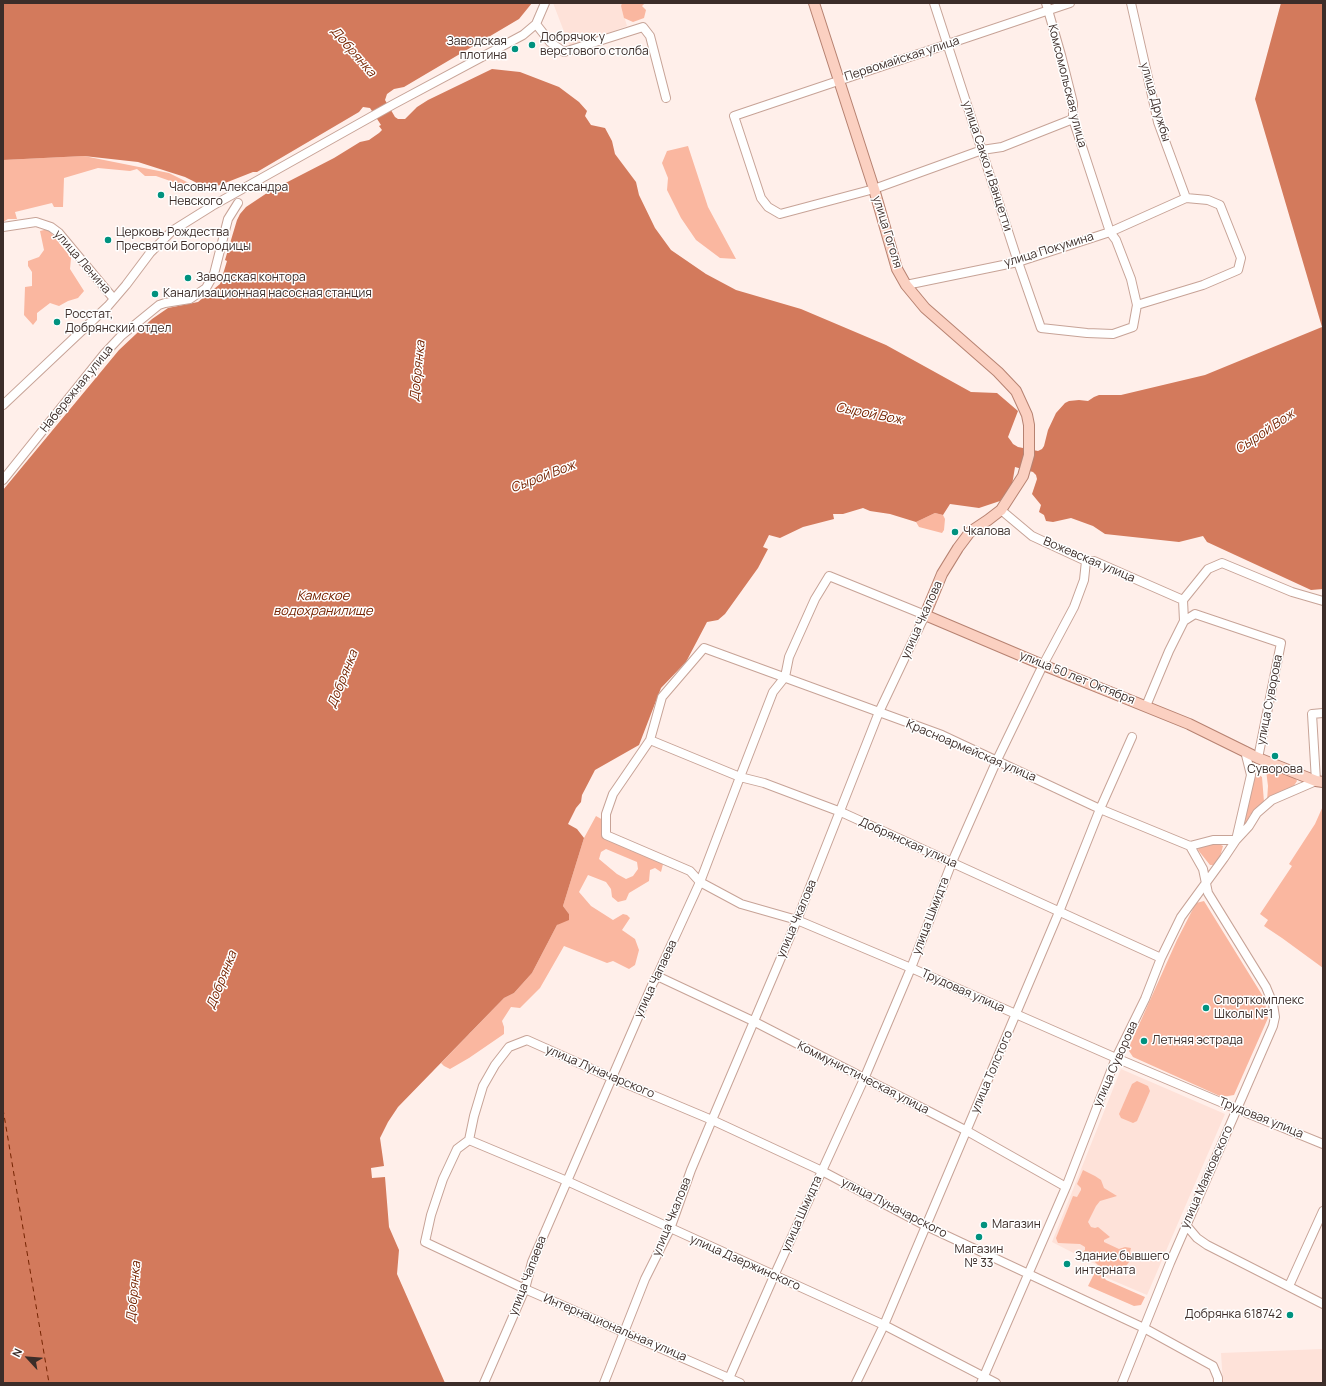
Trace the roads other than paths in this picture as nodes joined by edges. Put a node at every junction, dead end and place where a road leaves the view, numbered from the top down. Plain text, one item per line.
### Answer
1 (545, 3) edge
2 (814, 3) edge
3 (934, 3) edge
4 (1070, 3) edge
5 (1131, 3) edge
6 (1047, 6) edge
7 (536, 24) junction
8 (948, 44) junction
9 (839, 80) junction
10 (666, 98) dead end
11 (1073, 119) junction
12 (982, 150) junction
13 (874, 189) junction
14 (1186, 198) junction
15 (238, 203) dead end
16 (3, 228) edge
17 (1110, 232) junction
18 (1018, 262) junction
19 (906, 285) junction
20 (114, 299) junction
21 (1137, 305) junction
22 (3, 405) edge
23 (1023, 476) joint
24 (3, 480) edge
25 (1001, 510) junction
26 (1086, 561) junction
27 (829, 576) joint
28 (1183, 600) junction
29 (1323, 601) edge
30 (925, 615) junction
31 (1184, 621) junction
32 (1043, 665) junction
33 (785, 677) junction
34 (1146, 706) junction
35 (879, 712) junction
36 (1323, 714) edge
37 (1132, 737) dead end
38 (650, 740) junction
39 (1245, 751) junction
40 (1258, 758) junction
41 (997, 760) junction
42 (740, 777) junction
43 (1319, 782) edge
44 (1100, 808) junction
45 (840, 812) junction
46 (1236, 840) junction
47 (1190, 846) junction
48 (952, 862) junction
49 (700, 882) junction
50 (1205, 884) junction
51 (1059, 912) junction
52 (797, 920) junction
53 (1160, 958) junction
54 (911, 968) junction
55 (657, 976) junction
56 (1016, 1014) junction
57 (753, 1021) junction
58 (1116, 1058) junction
59 (612, 1078) junction
60 (864, 1079) junction
61 (1237, 1110) junction
62 (712, 1120) junction
63 (967, 1131) junction
64 (469, 1140) junction
65 (1323, 1144) edge
66 (822, 1171) junction
67 (567, 1181) junction
68 (1066, 1187) junction
69 (1323, 1211) edge
70 (1186, 1225) junction
71 (926, 1226) junction
72 (670, 1229) junction
73 (1028, 1274) junction
74 (774, 1276) junction
75 (1289, 1286) junction
76 (525, 1290) junction
77 (1323, 1304) edge
78 (884, 1325) junction
79 (1144, 1328) junction
80 (625, 1332) junction
81 (728, 1380) edge
82 (983, 1380) edge
83 (484, 1383) edge
84 (604, 1383) edge
85 (740, 1383) edge
86 (856, 1383) edge
87 (996, 1383) edge
88 (1122, 1383) edge
89 (1218, 1383) edge

1 - 7 street
2 - 9 main road, улица Гоголя
3 - 8 street, улица Сакко и Ванцетти
4 - 6 street, Первомайская улица
5 - 14 street, улица Дружбы
6 - 8 street, Первомайская улица
6 - 11 street, Комсомольская улица
7 - 10 street
7 - 20 street
8 - 9 street, Первомайская улица
8 - 12 street, улица Сакко и Ванцетти
9 - 13 main road, улица Гоголя
9 - 13 street, Первомайская улица
11 - 12 street
11 - 17 street, Комсомольская улица
12 - 13 street
12 - 18 street, улица Сакко и Ванцетти
13 - 19 main road, улица Гоголя
14 - 17 street, улица Покумина
14 - 21 street
15 - 24 street, Набережная улица
16 - 20 street, улица Ленина
17 - 18 street, улица Покумина
17 - 21 street, Комсомольская улица
18 - 19 street, улица Покумина
18 - 21 street, улица Сакко и Ванцетти
19 - 23 main road, улица Гоголя
20 - 22 street
23 - 25 main road, улица Чкалова
25 - 26 street, Вожевская улица
25 - 30 main road, улица Чкалова
26 - 28 street, Вожевская улица
26 - 32 street, улица Шмидта
27 - 30 street, улица 50 лет Октября
27 - 33 street, улица Чапаева
28 - 29 street
28 - 31 street
30 - 32 main road, улица 50 лет Октября
30 - 35 street, улица Чкалова
31 - 34 street
31 - 40 street, улица Суворова
32 - 34 main road, улица 50 лет Октября
32 - 41 street, улица Шмидта
33 - 35 street, Красноармейская улица
33 - 38 street, Красноармейская улица
33 - 42 street, улица Чапаева
34 - 39 main road, улица 50 лет Октября
35 - 41 street, Красноармейская улица
35 - 45 street, улица Чкалова
36 - 43 street
37 - 44 street, улица Толстого
38 - 42 street, Добрянская улица
38 - 49 street, Трудовая улица
39 - 40 main road, улица 50 лет Октября
39 - 46 street, улица Суворова
40 - 43 main road, улица 50 лет Октября
41 - 44 street, Красноармейская улица
41 - 48 street, улица Шмидта
42 - 45 street, Добрянская улица
42 - 49 street, улица Чапаева
43 - 46 street
44 - 47 street, Красноармейская улица
44 - 51 street, улица Толстого
45 - 48 street, Добрянская улица
45 - 52 street, улица Чкалова
46 - 47 street
46 - 50 street, улица Суворова
47 - 50 street, улица Маяковского
48 - 51 street, Добрянская улица
48 - 54 street, улица Шмидта
49 - 52 street, Трудовая улица
49 - 55 street, улица Чапаева
50 - 53 street, улица Суворова
50 - 61 street, улица Маяковского
51 - 53 street, Добрянская улица
51 - 56 street, улица Толстого
52 - 54 street, Трудовая улица
52 - 57 street, улица Чкалова
53 - 58 street, улица Суворова
54 - 56 street, Трудовая улица
54 - 60 street, улица Шмидта
55 - 57 street, Коммунистическая улица
55 - 59 street, улица Чапаева
56 - 58 street, Трудовая улица
56 - 63 street, улица Толстого
57 - 60 street, Коммунистическая улица
57 - 62 street, улица Чкалова
58 - 61 street, Трудовая улица
58 - 68 street, улица Суворова
59 - 62 street, улица Луначарского
59 - 64 street, улица Луначарского
59 - 67 street, улица Чапаева
60 - 63 street, Коммунистическая улица
60 - 66 street, улица Шмидта
61 - 65 street, Трудовая улица
61 - 70 street, улица Маяковского
62 - 66 street, улица Луначарского
62 - 72 street, улица Чкалова
63 - 68 street, Коммунистическая улица
63 - 71 street, улица Толстого
64 - 67 street, улица Дзержинского
64 - 76 street, Интернациональная улица
66 - 71 street, улица Луначарского
66 - 74 street, улица Шмидта
67 - 72 street, улица Дзержинского
67 - 76 street, улица Чапаева
68 - 73 street, улица Суворова
69 - 75 street
70 - 75 street
70 - 79 street, улица Маяковского
71 - 73 street, улица Луначарского
71 - 78 street, улица Толстого
72 - 74 street, улица Дзержинского
72 - 80 street, улица Чкалова
73 - 79 street, улица Луначарского
73 - 82 street, улица Суворова
74 - 78 street, улица Дзержинского
74 - 81 street, улица Шмидта
75 - 77 street
76 - 80 street, Интернациональная улица
76 - 83 street, улица Чапаева
78 - 82 street, улица Дзержинского
78 - 86 street, улица Толстого
79 - 88 street, улица Маяковского
79 - 89 street, улица Луначарского
80 - 81 street, Интернациональная улица
80 - 84 street, улица Чкалова
81 - 85 street, Интернациональная улица
82 - 87 street, улица Дзержинского

